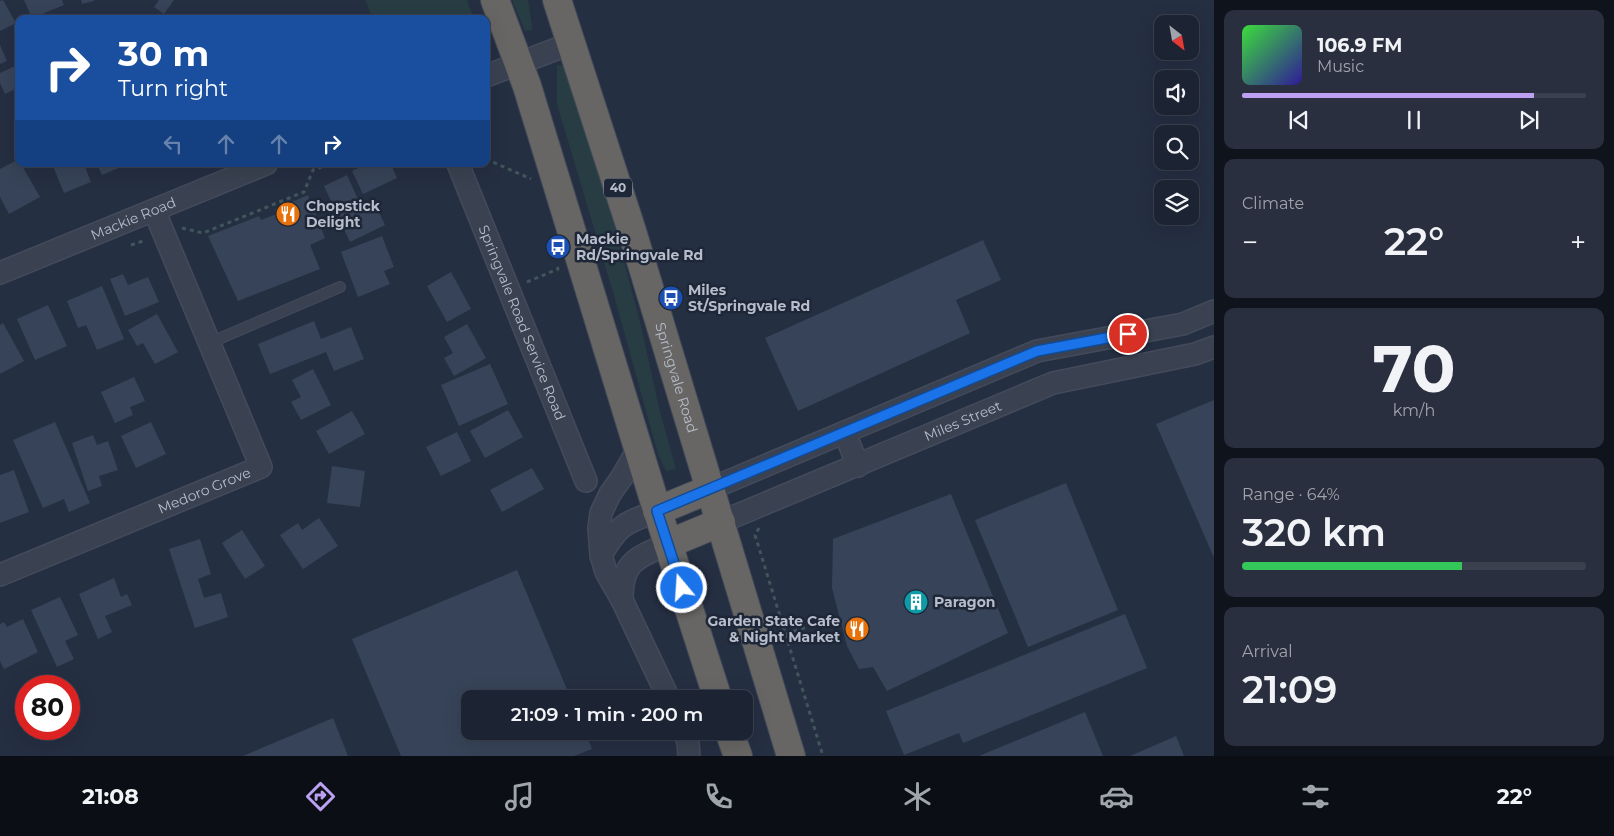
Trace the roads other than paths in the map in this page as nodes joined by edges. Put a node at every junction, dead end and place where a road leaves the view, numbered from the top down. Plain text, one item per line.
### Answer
1 (495, 0) edge
2 (557, 0) edge
3 (572, 43) junction
4 (520, 63) junction
5 (490, 74) edge
6 (259, 167) edge
7 (459, 167) edge
8 (154, 210) junction
9 (0, 273) edge
10 (340, 287) dead end
11 (1214, 312) edge
12 (1183, 324) junction
13 (209, 343) junction
14 (1205, 351) edge
15 (845, 433) junction
16 (638, 449) junction
17 (858, 466) junction
18 (586, 481) dead end
19 (710, 489) junction
20 (657, 511) junction
21 (721, 522) junction
22 (668, 544) junction
23 (601, 555) junction
24 (0, 575) edge
25 (622, 600) junction
26 (665, 690) edge
27 (715, 690) edge
28 (687, 740) edge
29 (733, 740) edge
30 (689, 756) edge
31 (738, 756) edge
32 (791, 756) edge

1 - 4 highway
2 - 3 highway, Springvale Road / 40
3 - 4 street
3 - 19 highway, Springvale Road / 40
4 - 5 street
4 - 16 highway
6 - 8 street, Mackie Road
7 - 18 street, Springvale Road Service Road
8 - 9 street, Mackie Road
8 - 13 street, Medoro Grove
10 - 13 lane
11 - 12 street
12 - 14 street
12 - 15 street
13 - 24 street, Medoro Grove
14 - 17 street, Miles Street
15 - 17 street
15 - 19 street
16 - 20 highway
16 - 23 street
17 - 21 street, Miles Street
19 - 20 highway
19 - 21 highway, Springvale Road / 40
20 - 22 highway
20 - 23 street
21 - 22 highway
21 - 32 highway, Springvale Road / 40
22 - 25 street
22 - 27 highway
23 - 25 street
25 - 26 street
28 - 30 street
29 - 31 highway

